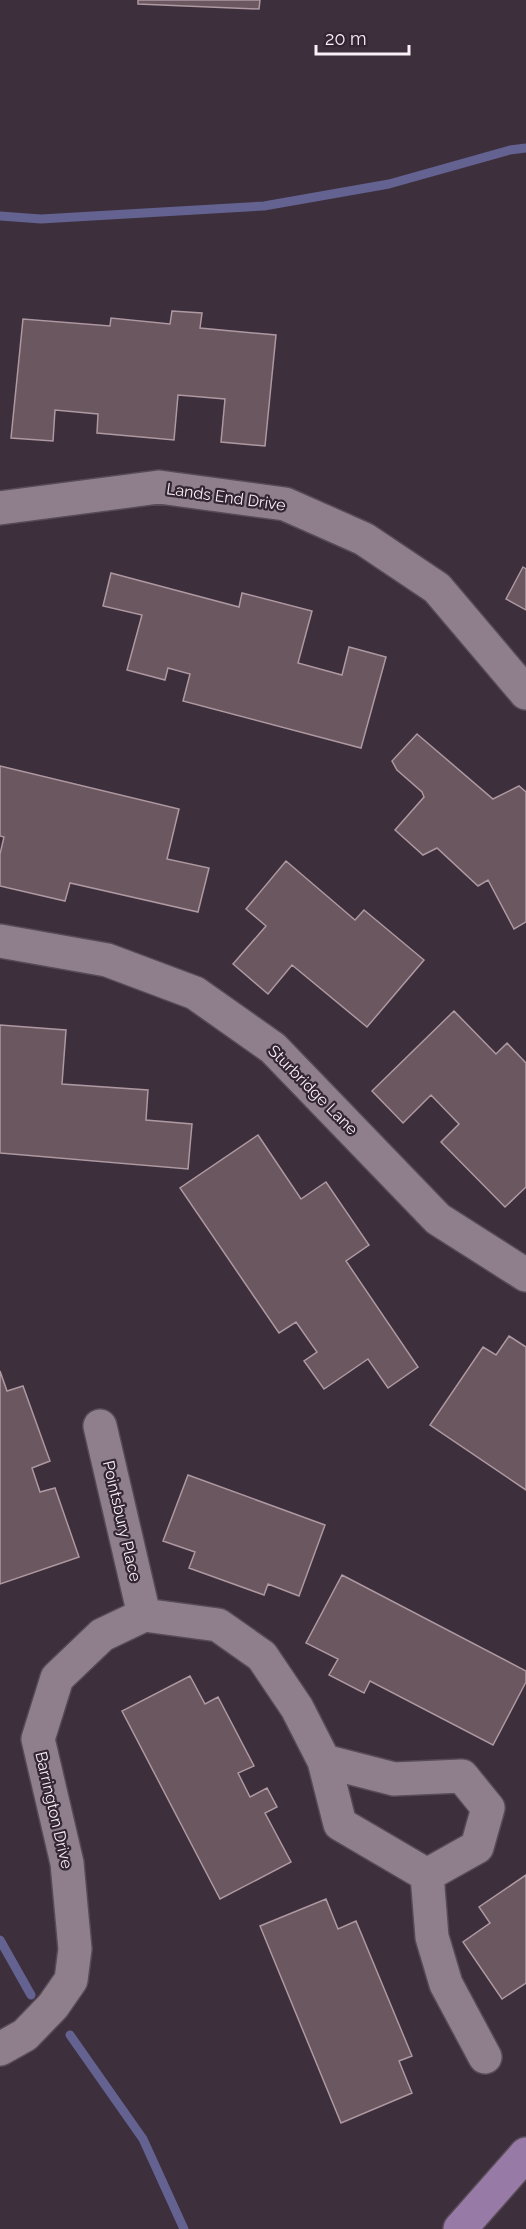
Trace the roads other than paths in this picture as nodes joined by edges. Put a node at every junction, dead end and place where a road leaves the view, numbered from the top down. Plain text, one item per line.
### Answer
1 (0, 508) edge
2 (526, 693) edge
3 (0, 941) edge
4 (526, 1275) edge
5 (100, 1426) dead end
6 (144, 1615) junction
7 (324, 1761) junction
8 (427, 1875) junction
9 (0, 2049) edge
10 (485, 2057) dead end
11 (526, 2154) edge
12 (460, 2229) edge

1 - 2 street, Lands End Drive
3 - 4 street, Sturbridge Lane
5 - 6 street, Pointsbury Place
6 - 7 street
6 - 9 street, Barrington Drive
7 - 8 street
7 - 8 street
8 - 10 street
11 - 12 street

